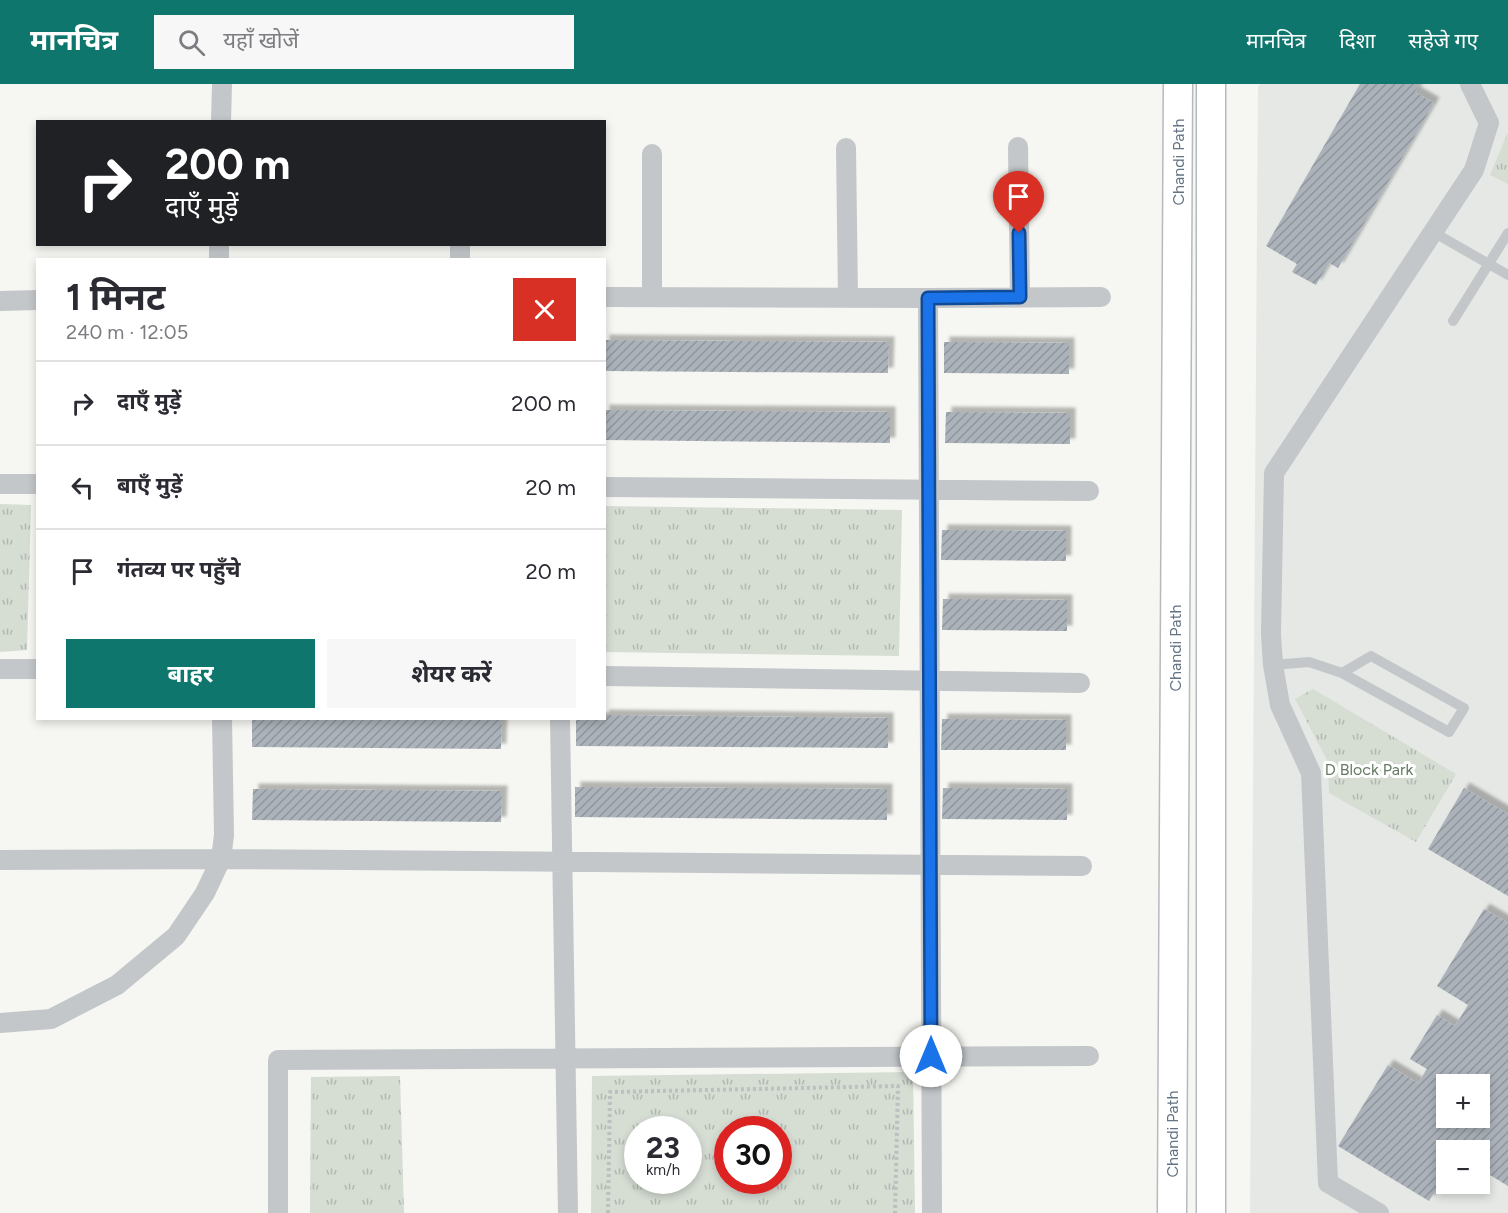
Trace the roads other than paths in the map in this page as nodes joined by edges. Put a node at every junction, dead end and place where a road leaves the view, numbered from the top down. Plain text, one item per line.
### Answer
1 (222, 84) edge
2 (1178, 84) edge
3 (1211, 84) edge
4 (1470, 84) edge
5 (221, 120) edge
6 (1018, 147) dead end
7 (846, 148) dead end
8 (652, 154) dead end
9 (1433, 232) junction
10 (1508, 232) edge
11 (1489, 264) junction
12 (1508, 275) edge
13 (606, 297) edge
14 (652, 297) junction
15 (848, 297) junction
16 (1020, 297) junction
17 (1101, 297) dead end
18 (928, 298) junction
19 (36, 300) edge
20 (0, 301) edge
21 (1453, 321) dead end
22 (0, 484) edge
23 (36, 484) edge
24 (606, 487) edge
25 (928, 490) junction
26 (1089, 491) dead end
27 (1273, 664) junction
28 (0, 669) edge
29 (36, 669) edge
30 (1342, 673) junction
31 (606, 676) edge
32 (929, 681) junction
33 (1080, 682) dead end
34 (222, 720) edge
35 (560, 720) edge
36 (221, 859) junction
37 (0, 860) edge
38 (562, 863) junction
39 (930, 866) junction
40 (1082, 866) dead end
41 (0, 1023) edge
42 (931, 1056) junction
43 (1089, 1056) dead end
44 (566, 1058) junction
45 (278, 1213) edge
46 (568, 1213) edge
47 (932, 1213) edge
48 (1172, 1213) edge
49 (1210, 1213) edge
50 (1379, 1213) edge

1 - 5 street
2 - 48 main road, Chandi Path
3 - 49 main road, Chandi Path
4 - 9 street
6 - 16 street
7 - 15 street
8 - 14 street
9 - 11 lane
9 - 27 street
10 - 11 lane
11 - 12 lane
11 - 21 lane
13 - 14 street
14 - 15 street
15 - 18 street
16 - 17 street
16 - 18 street
18 - 25 street
19 - 20 street
22 - 23 street
24 - 25 street
25 - 26 street
25 - 32 street
27 - 30 lane
27 - 50 street
28 - 29 street
30 - 30 lane
31 - 32 street
32 - 33 street
32 - 39 street
34 - 36 street
35 - 38 street
36 - 37 street
36 - 38 street
36 - 41 street
38 - 39 street
38 - 44 street
39 - 40 street
39 - 42 street
42 - 43 street
42 - 44 street
42 - 47 street
44 - 45 street
44 - 46 street

